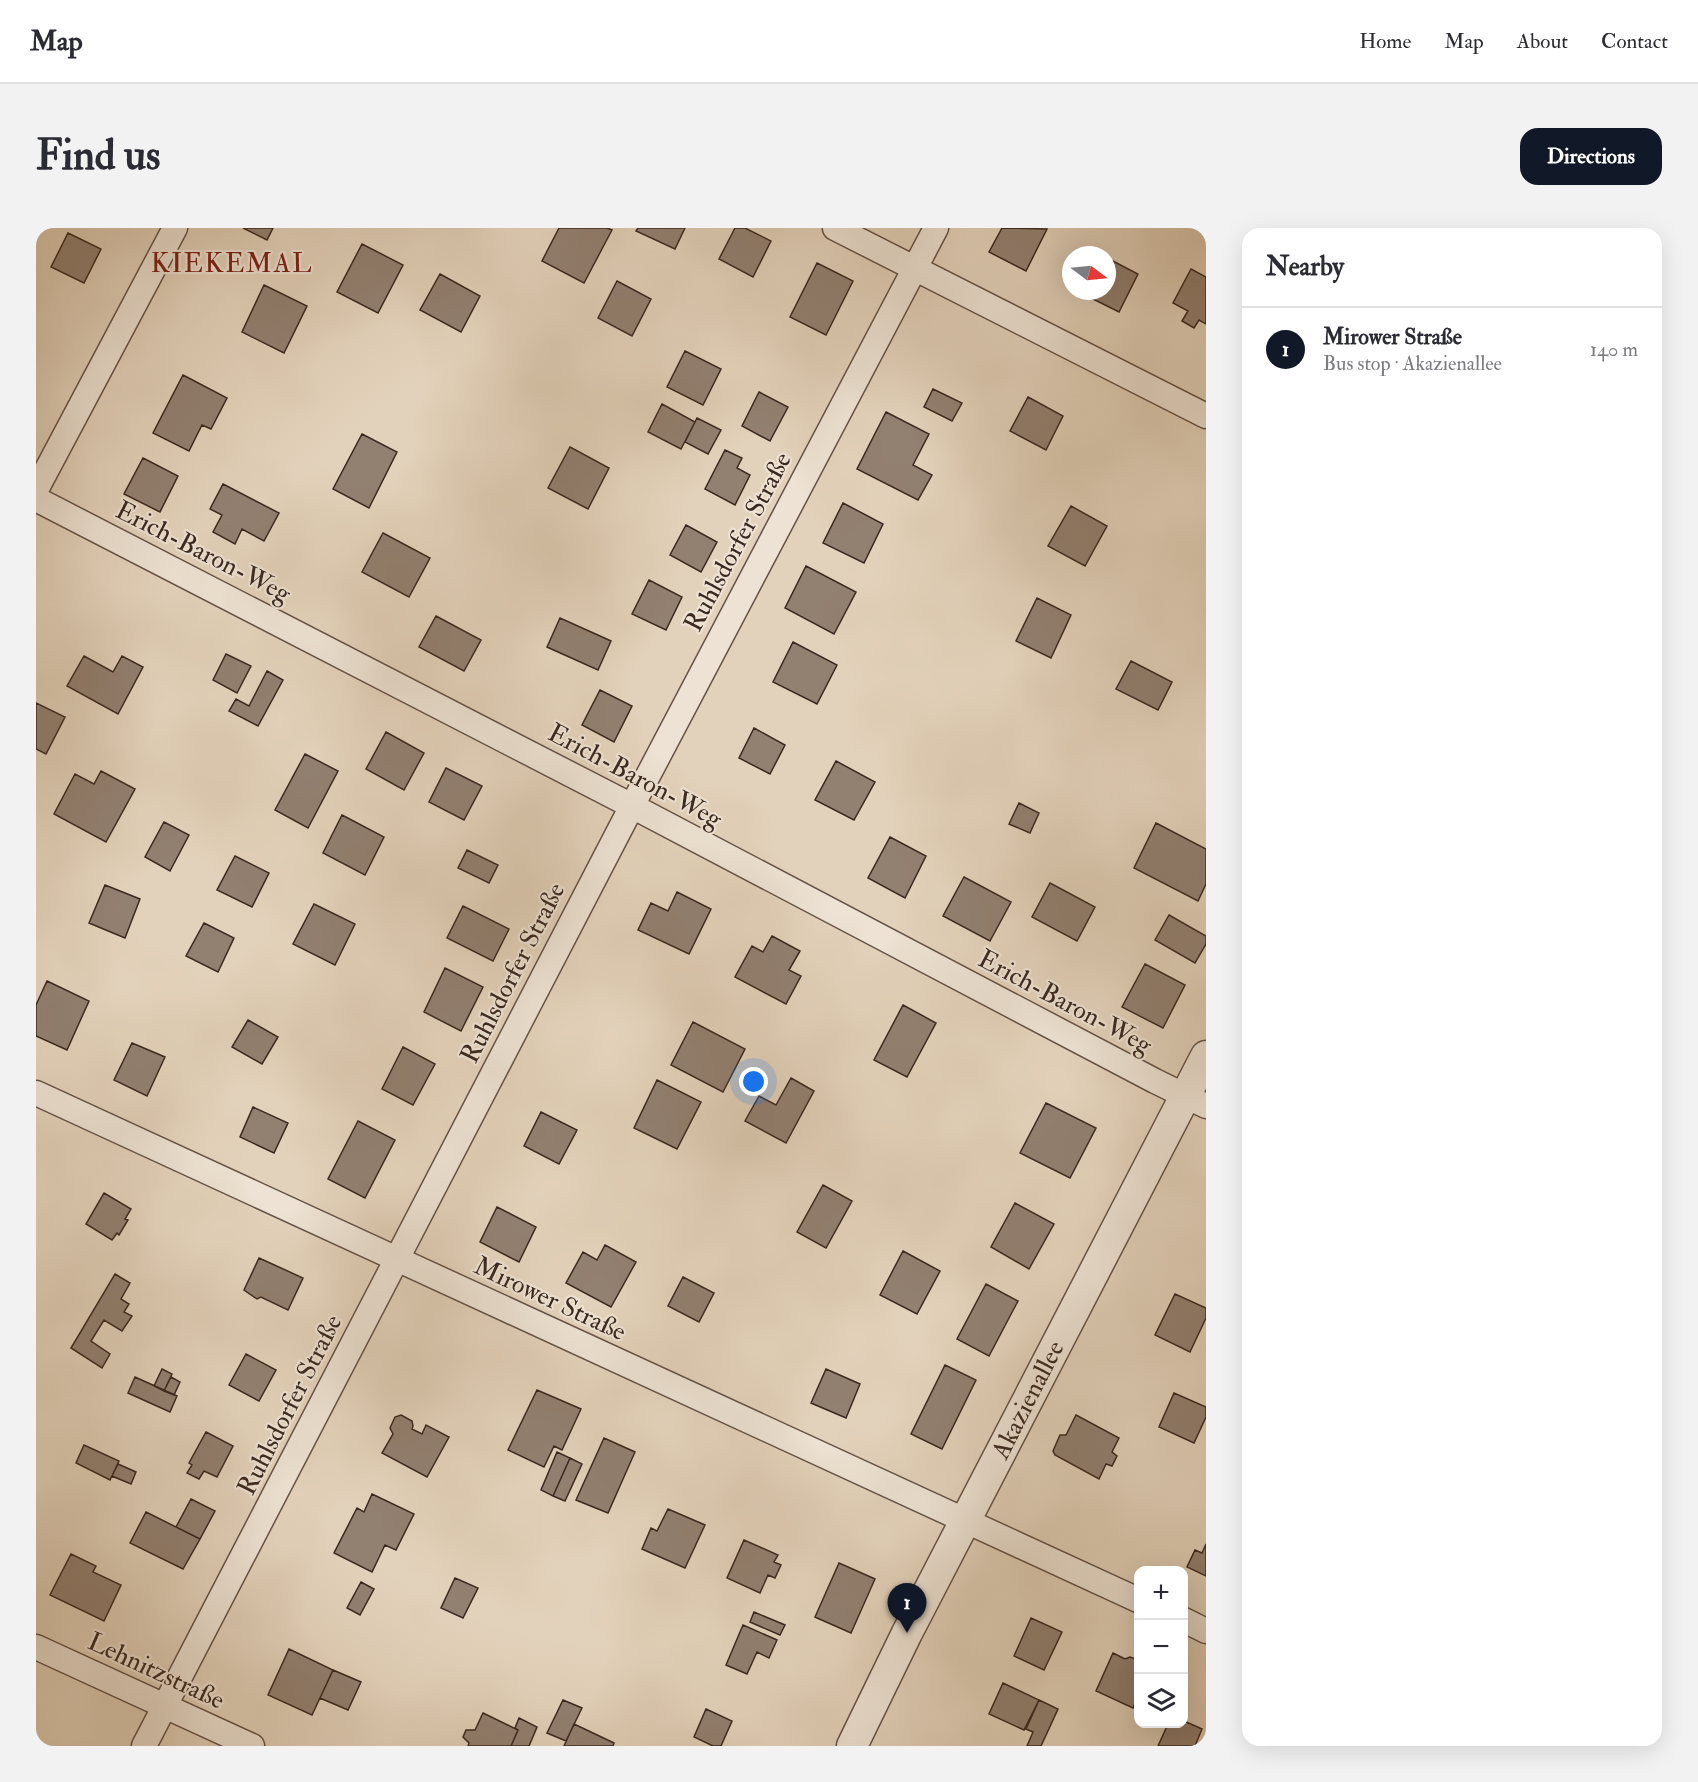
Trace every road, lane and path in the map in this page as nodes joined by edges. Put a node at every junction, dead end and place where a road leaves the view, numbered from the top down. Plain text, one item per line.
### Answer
1 (175, 228) edge
2 (835, 228) edge
3 (936, 228) edge
4 (914, 269) junction
5 (1206, 416) edge
6 (36, 490) edge
7 (36, 499) edge
8 (632, 806) junction
9 (1206, 1056) edge
10 (36, 1093) edge
11 (1196, 1101) edge
12 (397, 1260) junction
13 (966, 1521) junction
14 (1134, 1598) edge
15 (1188, 1622) edge
16 (1206, 1631) edge
17 (36, 1647) edge
18 (165, 1706) junction
19 (144, 1746) edge
20 (252, 1746) edge
21 (852, 1746) edge

1 - 6 street
2 - 4 street
3 - 4 street, Ruhlsdorfer Straße
4 - 5 street
4 - 8 street, Ruhlsdorfer Straße
7 - 8 street, Erich-Baron-Weg
8 - 11 street, Erich-Baron-Weg
8 - 12 street, Ruhlsdorfer Straße
9 - 11 street, Akazienallee
10 - 12 street, Mirower Straße
11 - 13 street, Akazienallee
12 - 13 street, Mirower Straße
12 - 18 street, Ruhlsdorfer Straße
13 - 14 street, Mirower Straße
13 - 21 street, Akazienallee
15 - 16 street
17 - 18 street, Lehnitzstraße
18 - 19 street, Ruhlsdorfer Straße
18 - 20 street, Lehnitzstraße

